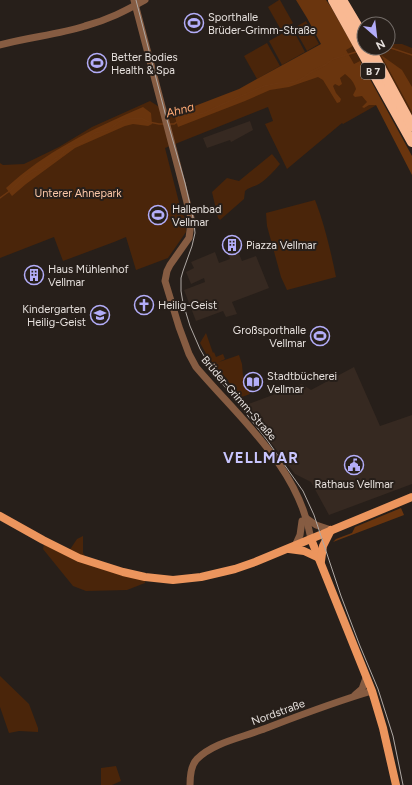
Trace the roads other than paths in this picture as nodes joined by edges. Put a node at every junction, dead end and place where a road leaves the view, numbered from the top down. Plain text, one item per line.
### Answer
1 (145, 0) edge
2 (333, 0) edge
3 (342, 0) edge
4 (135, 3) edge
5 (356, 24) edge
6 (0, 45) edge
7 (374, 56) edge
8 (412, 126) edge
9 (412, 142) edge
10 (412, 497) edge
11 (0, 516) edge
12 (304, 520) junction
13 (331, 530) junction
14 (311, 539) junction
15 (291, 547) junction
16 (320, 560) junction
17 (366, 678) junction
18 (372, 691) junction
19 (354, 697) junction
20 (190, 785) edge
21 (396, 785) edge

1 - 4 street
2 - 9 highway, B 7
3 - 5 highway
4 - 6 street
4 - 12 street, Brüder-Grimm-Straße
7 - 8 highway, B 7
10 - 13 main road
11 - 15 main road
12 - 13 street
12 - 14 street, Brüder-Grimm-Straße
12 - 15 street
13 - 14 main road
13 - 16 main road
14 - 15 main road
14 - 16 main road
15 - 16 main road
16 - 17 main road
17 - 18 main road
17 - 19 street
18 - 19 street, Nordstraße
18 - 21 main road
19 - 20 street, Nordstraße

